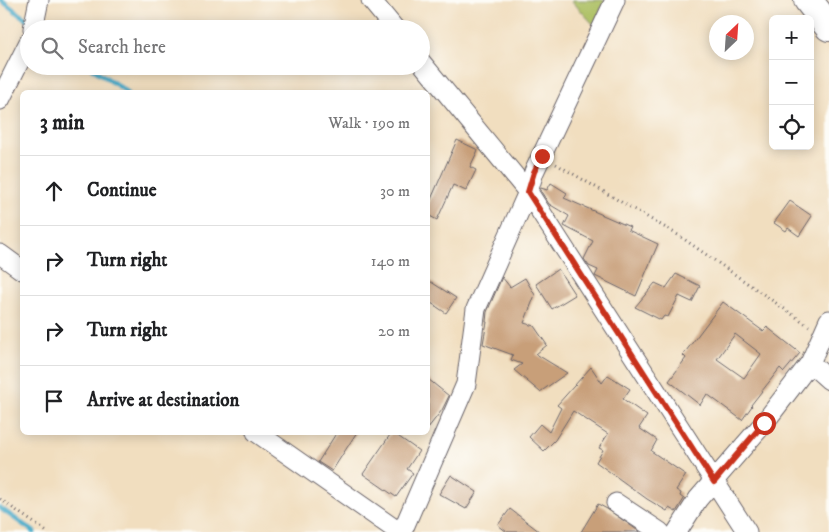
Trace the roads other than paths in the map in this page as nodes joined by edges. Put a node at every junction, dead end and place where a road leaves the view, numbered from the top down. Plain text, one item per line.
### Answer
1 (39, 0) edge
2 (371, 0) edge
3 (615, 0) edge
4 (808, 0) edge
5 (35, 20) edge
6 (387, 20) edge
7 (829, 27) edge
8 (20, 60) edge
9 (430, 73) edge
10 (0, 100) edge
11 (528, 192) junction
12 (0, 254) edge
13 (20, 269) edge
14 (825, 327) edge
15 (810, 363) junction
16 (829, 380) edge
17 (260, 435) edge
18 (714, 482) junction
19 (616, 503) dead end
20 (400, 532) edge
21 (660, 532) edge
22 (677, 532) edge
23 (747, 532) edge

1 - 5 street
2 - 6 street
3 - 11 street
4 - 7 main road
8 - 10 street
9 - 11 street
11 - 18 street
11 - 20 street
12 - 13 street
14 - 15 street
15 - 16 street
15 - 18 street
17 - 20 street
18 - 22 street
18 - 23 street
19 - 21 street

